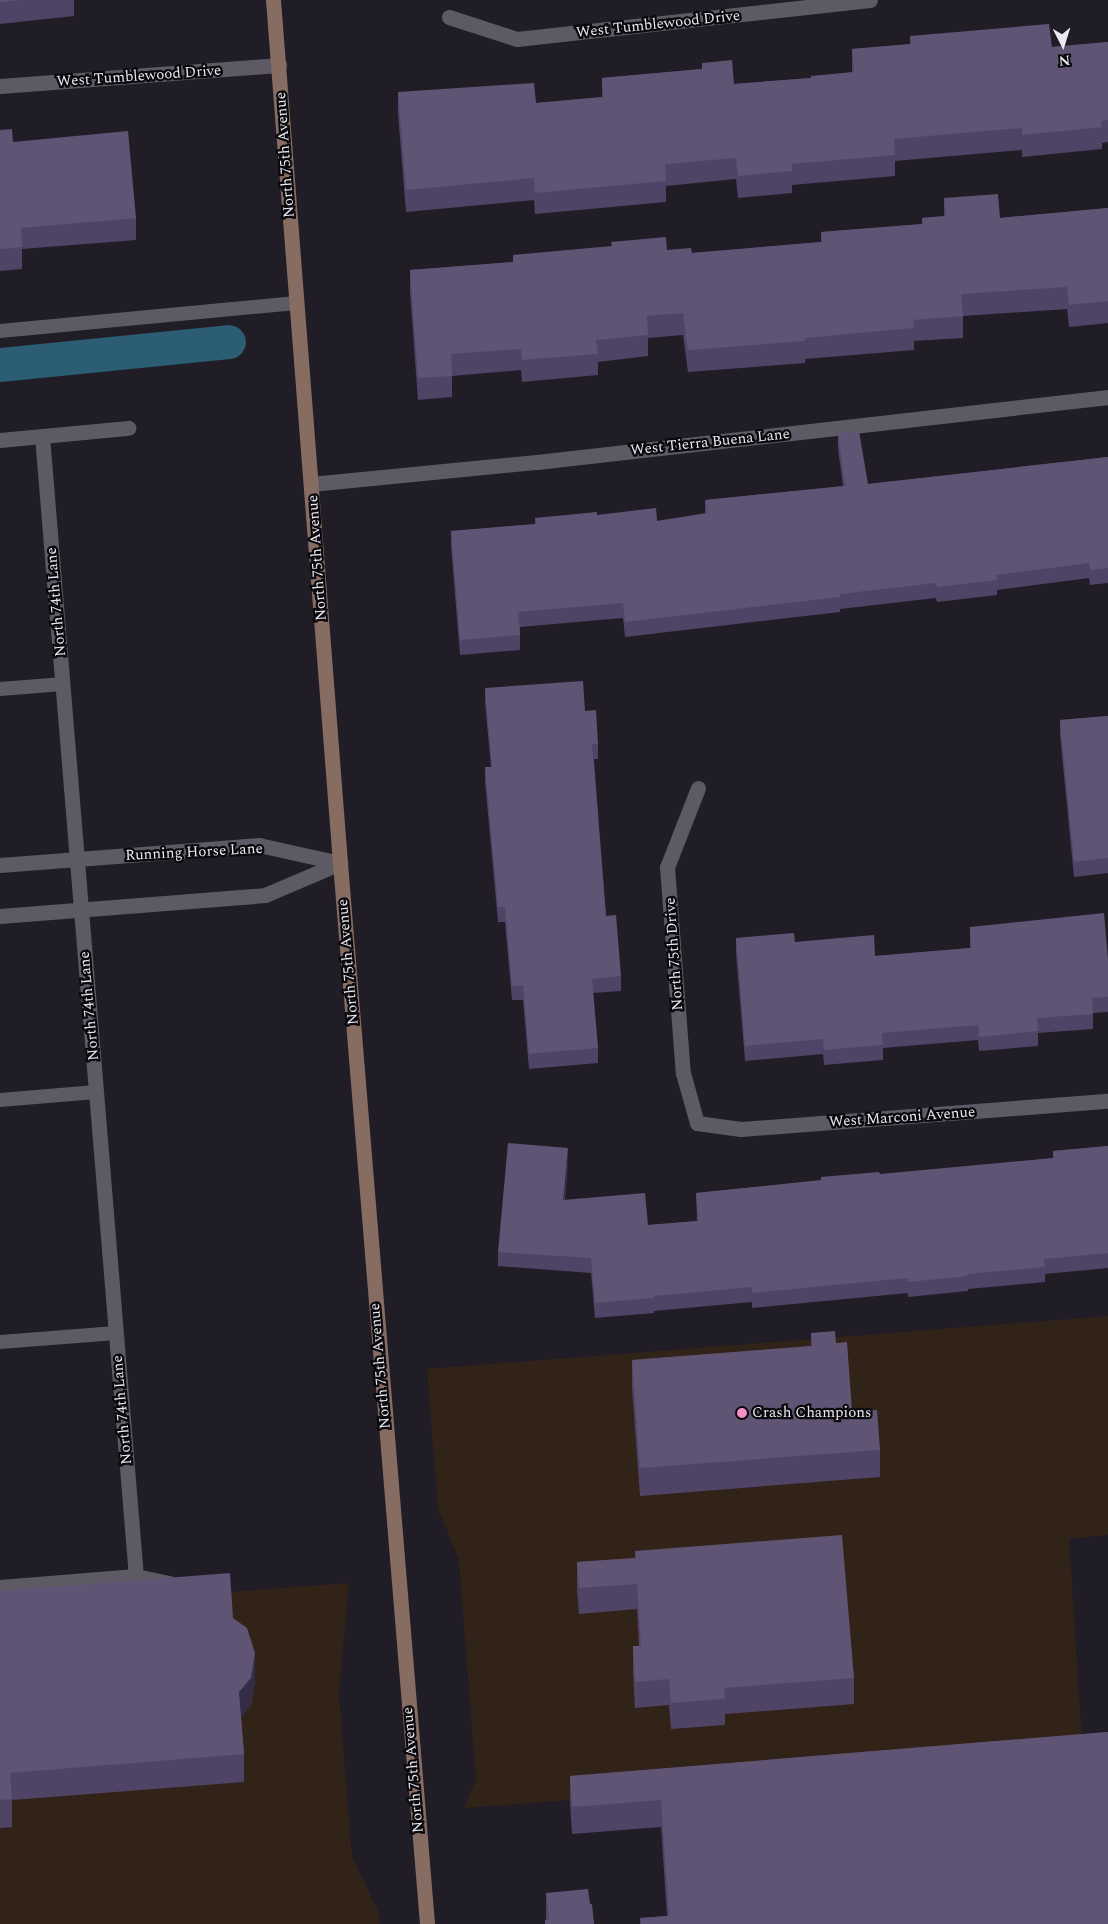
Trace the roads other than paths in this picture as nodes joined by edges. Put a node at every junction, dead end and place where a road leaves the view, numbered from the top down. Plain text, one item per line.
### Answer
1 (274, 0) edge
2 (864, 0) edge
3 (449, 17) dead end
4 (278, 65) junction
5 (0, 86) edge
6 (297, 303) junction
7 (0, 331) edge
8 (1108, 397) edge
9 (128, 428) dead end
10 (42, 436) junction
11 (0, 440) edge
12 (311, 484) junction
13 (63, 684) junction
14 (0, 689) edge
15 (698, 788) dead end
16 (77, 859) junction
17 (340, 863) junction
18 (0, 865) edge
19 (81, 909) junction
20 (0, 916) edge
21 (96, 1092) junction
22 (0, 1100) edge
23 (1108, 1101) edge
24 (697, 1123) joint
25 (116, 1333) junction
26 (0, 1342) edge
27 (136, 1576) junction
28 (184, 1582) edge
29 (0, 1588) edge
30 (427, 1924) edge

1 - 4 main road, North 75th Avenue
2 - 3 street, West Tumblewood Drive
4 - 5 street, West Tumblewood Drive
4 - 6 main road, North 75th Avenue
6 - 7 lane
6 - 12 main road, North 75th Avenue
8 - 12 street, West Tierra Buena Lane
9 - 10 street
10 - 11 street
10 - 13 street, North 74th Lane
12 - 17 main road, North 75th Avenue
13 - 14 lane
13 - 16 street, North 74th Lane
15 - 24 street, North 75th Drive
16 - 17 street, Running Horse Lane
16 - 18 street, Running Horse Lane
16 - 19 street, North 74th Lane
17 - 19 street
17 - 30 main road, North 75th Avenue
19 - 20 street
19 - 21 street, North 74th Lane
21 - 22 lane
21 - 25 street, North 74th Lane
23 - 24 street, West Marconi Avenue
25 - 26 lane
25 - 27 street, North 74th Lane
27 - 28 street
27 - 29 street

